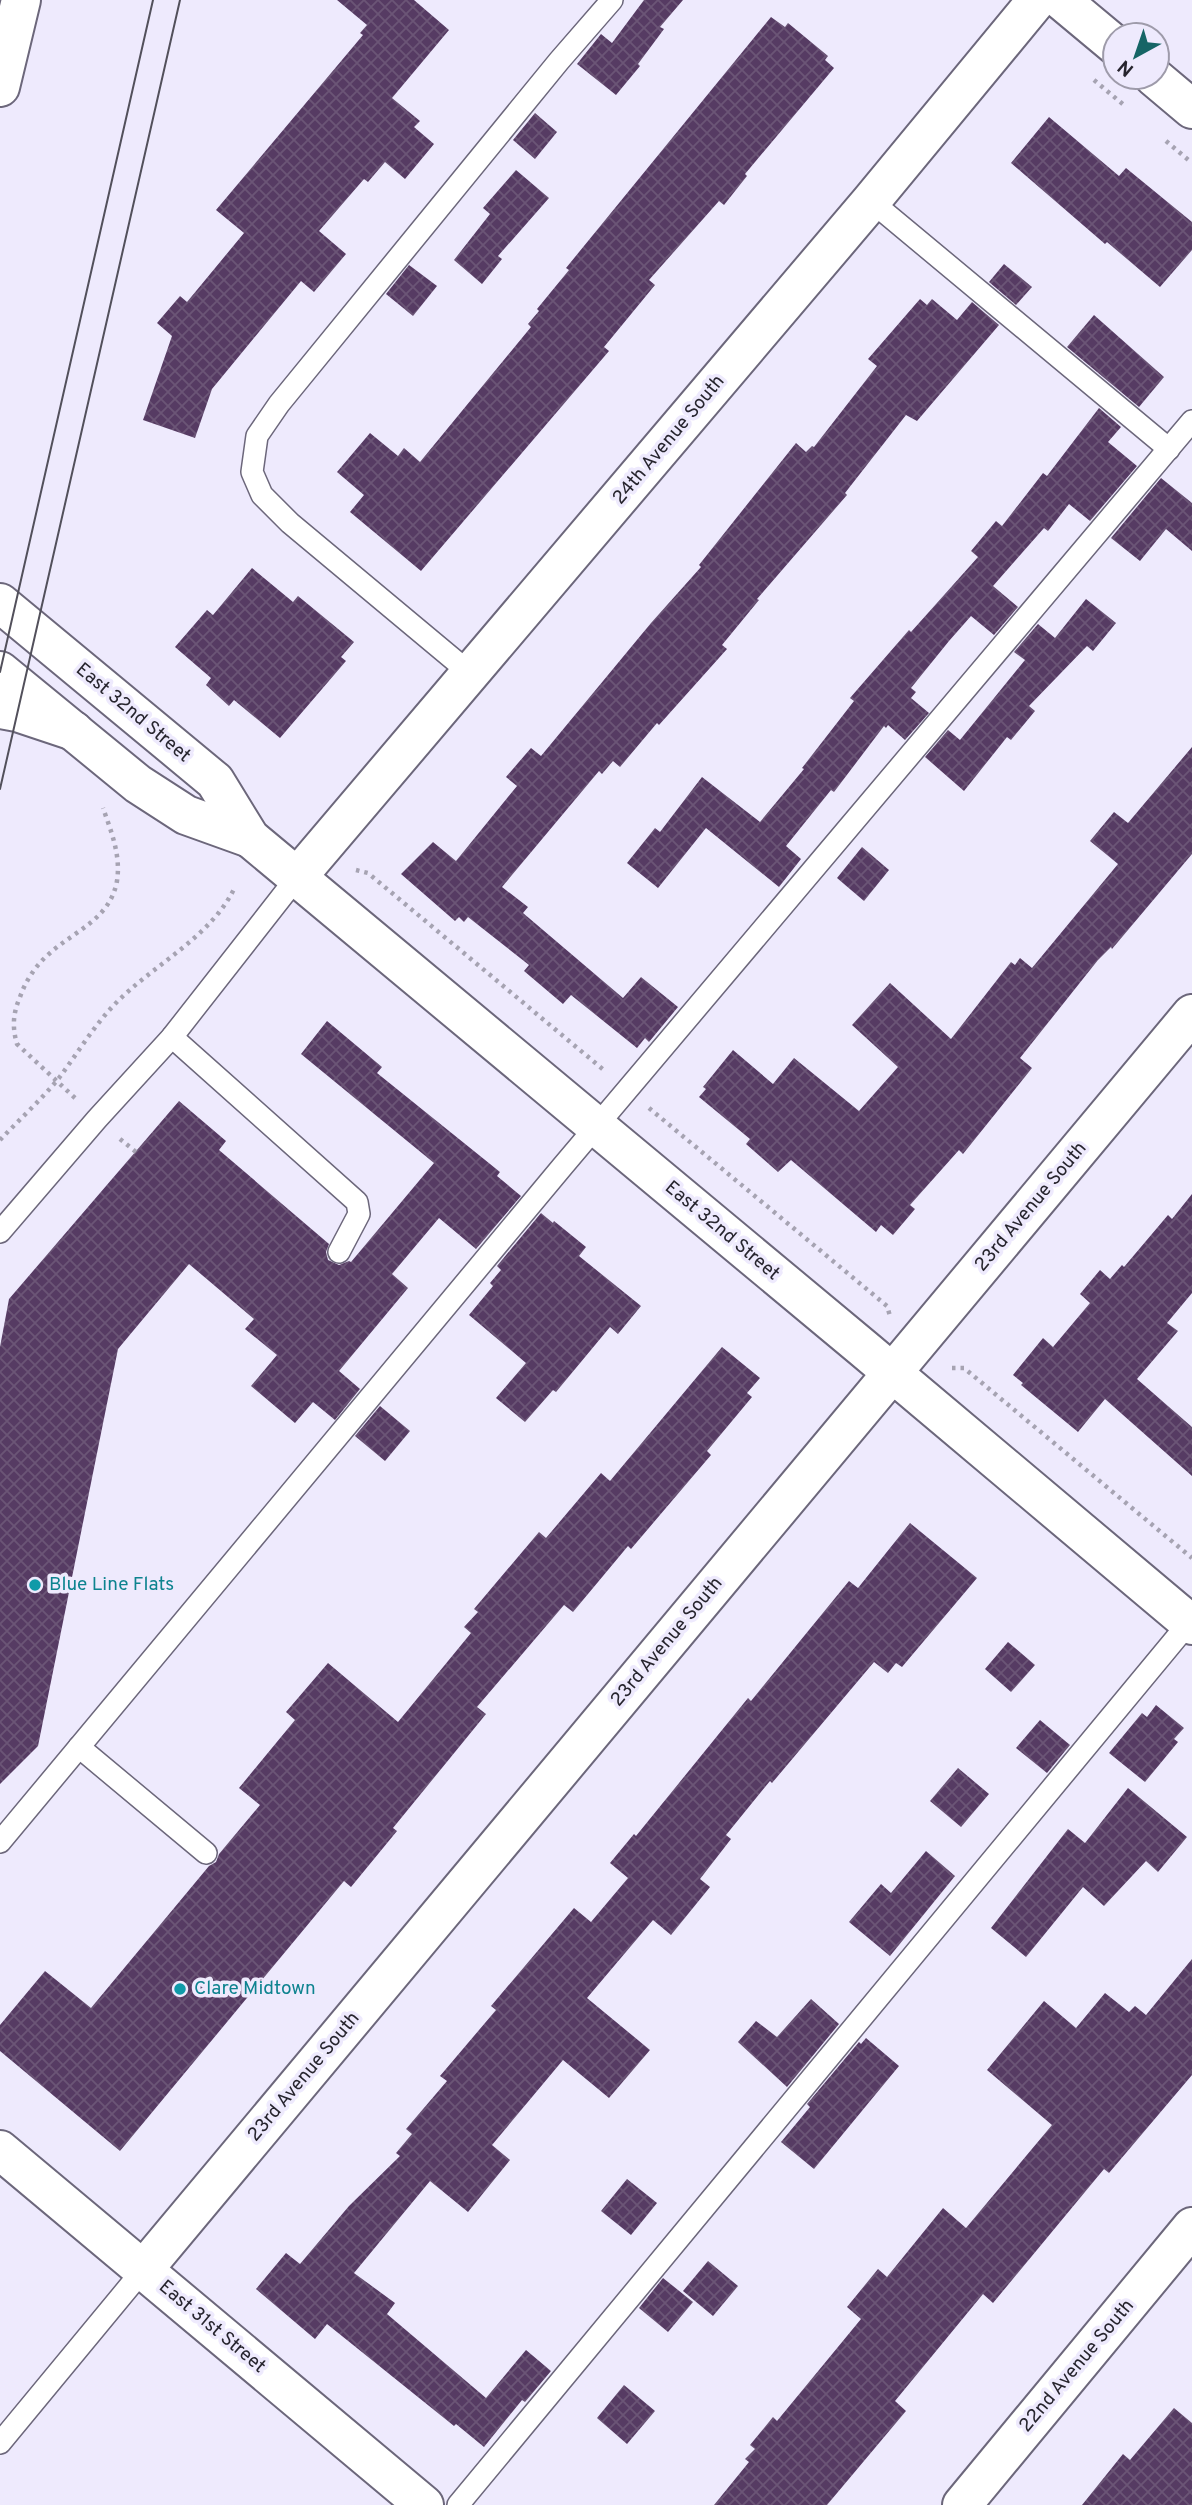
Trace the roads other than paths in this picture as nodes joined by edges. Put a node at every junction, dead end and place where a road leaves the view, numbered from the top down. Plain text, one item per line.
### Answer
1 (21, 0) edge
2 (612, 0) edge
3 (1037, 0) edge
4 (1062, 0) edge
5 (1101, 33) edge
6 (0, 87) edge
7 (1171, 91) edge
8 (1192, 109) edge
9 (871, 201) junction
10 (1192, 421) edge
11 (1169, 449) junction
12 (0, 603) edge
13 (0, 671) edge
14 (471, 674) junction
15 (0, 709) edge
16 (74, 731) junction
17 (250, 838) junction
18 (298, 876) junction
19 (1192, 1014) edge
20 (172, 1037) junction
21 (596, 1126) junction
22 (0, 1232) edge
23 (339, 1252) dead end
24 (892, 1372) junction
25 (1191, 1623) edge
26 (79, 1747) junction
27 (0, 1842) edge
28 (206, 1853) dead end
29 (0, 2150) edge
30 (1192, 2227) edge
31 (143, 2270) junction
32 (0, 2443) edge
33 (424, 2505) edge
34 (458, 2505) edge
35 (962, 2505) edge

1 - 6 main road
2 - 14 lane
3 - 9 main road, 24th Avenue South
4 - 5 main road
7 - 8 main road
9 - 11 lane
9 - 14 main road, 24th Avenue South
10 - 11 lane
11 - 21 lane
12 - 17 main road, East 32nd Street
13 - 16 main road, East 32nd Street
14 - 18 main road, 24th Avenue South
15 - 16 main road
16 - 17 main road, East 32nd Street
17 - 18 main road, East 32nd Street
18 - 20 lane
18 - 21 main road, East 32nd Street
19 - 24 main road, 23rd Avenue South
20 - 22 lane
20 - 23 lane
21 - 24 main road, East 32nd Street
21 - 26 lane
24 - 25 main road, East 32nd Street
24 - 31 main road, 23rd Avenue South
25 - 34 lane
26 - 27 lane
26 - 28 lane
29 - 31 main road, East 31st Street
30 - 35 main road, 22nd Avenue South
31 - 32 lane
31 - 33 main road, East 31st Street

